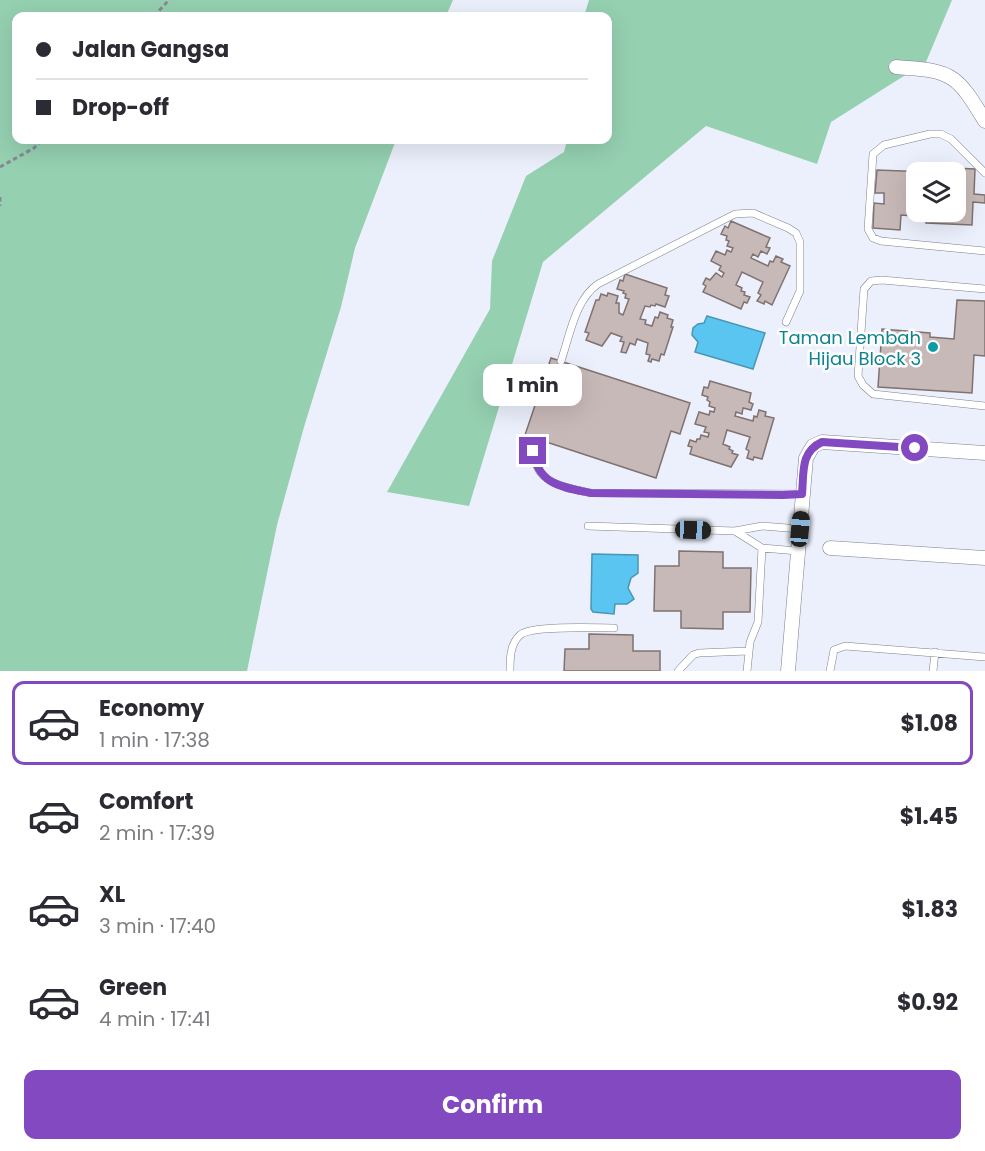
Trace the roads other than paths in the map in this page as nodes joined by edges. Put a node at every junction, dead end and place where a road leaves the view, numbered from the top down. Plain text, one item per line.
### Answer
1 (896, 66) dead end
2 (985, 121) edge
3 (985, 173) edge
4 (985, 250) edge
5 (985, 289) edge
6 (786, 322) dead end
7 (561, 361) dead end
8 (985, 406) edge
9 (536, 439) dead end
10 (985, 453) edge
11 (802, 494) junction
12 (588, 526) dead end
13 (800, 529) junction
14 (735, 531) junction
15 (762, 548) junction
16 (830, 548) dead end
17 (798, 551) junction
18 (985, 558) edge
19 (614, 628) dead end
20 (748, 651) junction
21 (935, 652) junction
22 (985, 657) edge
23 (510, 671) edge
24 (678, 671) edge
25 (747, 671) edge
26 (788, 671) edge
27 (830, 671) edge
28 (933, 671) edge

1 - 2 street
3 - 4 lane
5 - 8 lane
6 - 7 lane
9 - 11 lane
10 - 11 street
11 - 13 street
12 - 14 lane
13 - 14 lane
13 - 17 street
14 - 15 lane
15 - 17 lane
15 - 20 lane
16 - 18 street
17 - 26 street
19 - 23 lane
20 - 24 lane
20 - 25 lane
21 - 22 lane
21 - 27 lane
21 - 28 lane

